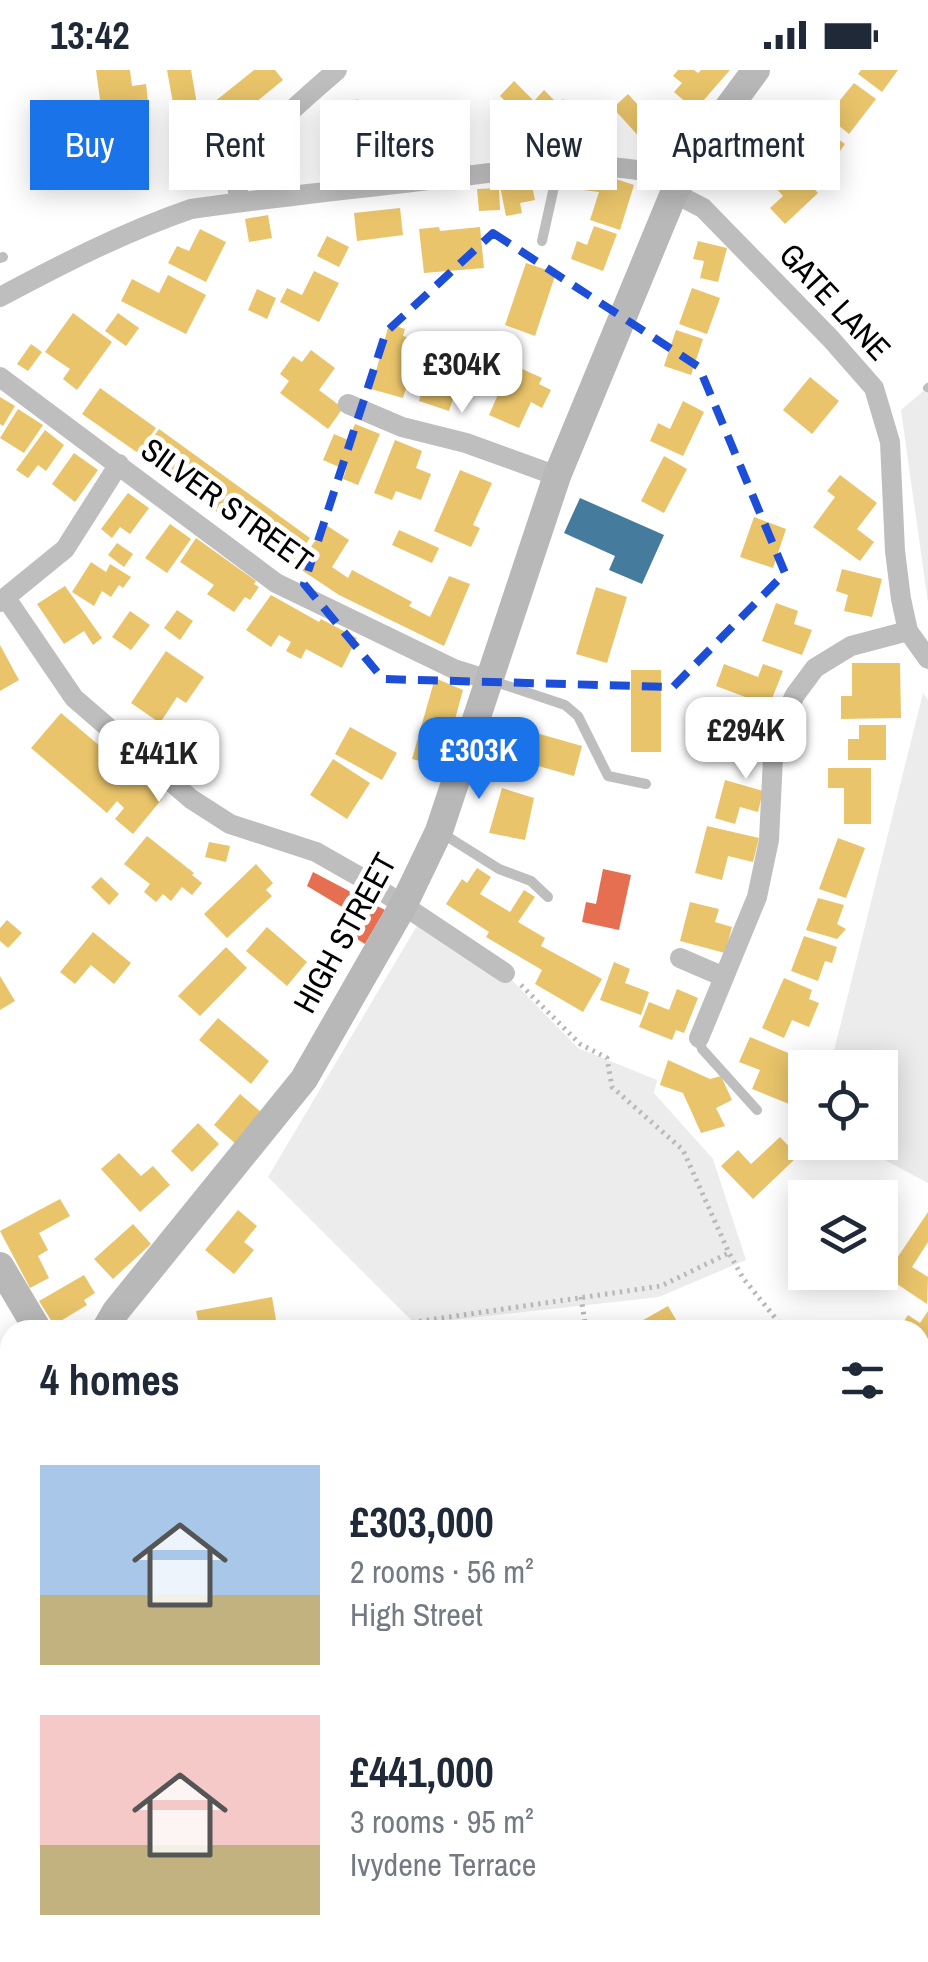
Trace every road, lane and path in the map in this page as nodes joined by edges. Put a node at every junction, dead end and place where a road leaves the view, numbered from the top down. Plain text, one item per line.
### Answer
1 (337, 70) edge
2 (756, 70) edge
3 (734, 100) edge
4 (490, 173) edge
5 (553, 190) edge
6 (676, 190) edge
7 (681, 190) edge
8 (240, 202) junction
9 (542, 240) dead end
10 (0, 298) edge
11 (0, 377) edge
12 (348, 404) dead end
13 (119, 464) junction
14 (557, 476) junction
15 (3, 600) edge
16 (908, 631) junction
17 (928, 659) edge
18 (489, 680) junction
19 (646, 784) dead end
20 (439, 832) junction
21 (548, 897) dead end
22 (403, 906) junction
23 (680, 958) dead end
24 (505, 974) joint
25 (724, 977) junction
26 (699, 1038) joint
27 (756, 1110) dead end
28 (729, 1253) junction
29 (0, 1266) edge
30 (581, 1297) junction
31 (32, 1320) edge
32 (111, 1320) edge
33 (444, 1320) edge
34 (584, 1320) edge
35 (778, 1320) edge

1 - 8 street
2 - 3 street, HIGH STREET
4 - 8 street, GATE LANE
5 - 9 lane
6 - 14 street, HIGH STREET
7 - 16 street, GATE LANE
8 - 10 street, GATE LANE
11 - 13 street, SILVER STREET
12 - 14 street
13 - 15 street
13 - 18 street, SILVER STREET
14 - 18 street, HIGH STREET
15 - 22 street
16 - 17 street, GATE LANE
16 - 25 street
18 - 19 lane
18 - 20 street, HIGH STREET
20 - 21 lane
20 - 22 street, HIGH STREET
22 - 24 street
22 - 32 street, HIGH STREET
23 - 25 street
24 - 28 path
25 - 26 street
26 - 27 lane
28 - 30 path
28 - 35 path
29 - 31 street
30 - 33 path
30 - 34 path

